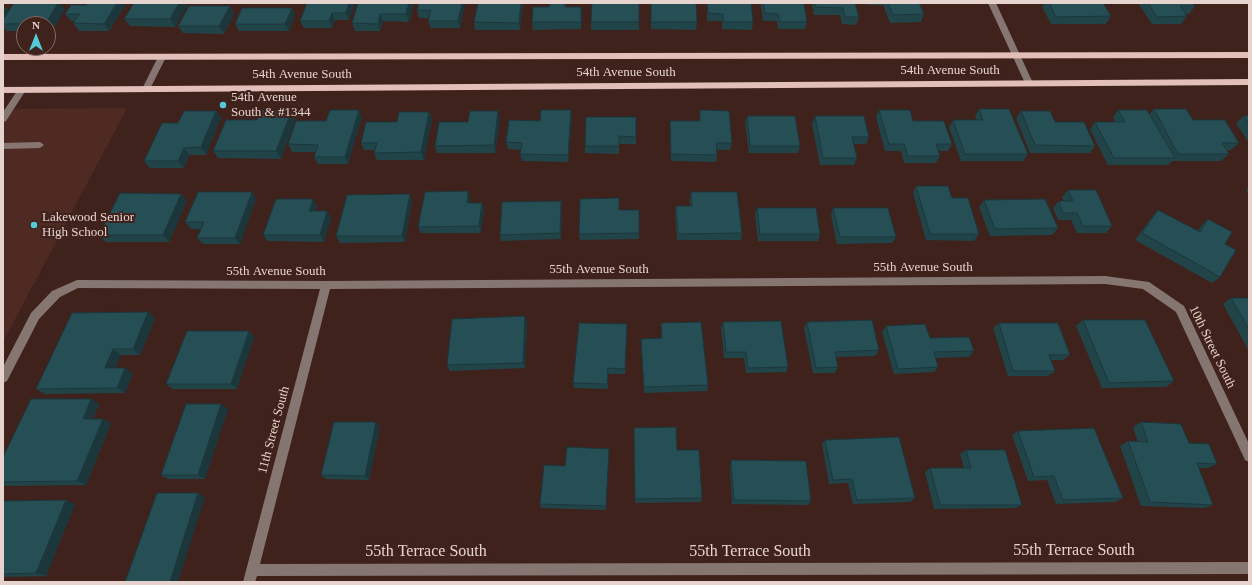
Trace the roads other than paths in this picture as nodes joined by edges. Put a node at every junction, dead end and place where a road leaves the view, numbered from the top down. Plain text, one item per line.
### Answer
1 (992, 3) edge
2 (1249, 55) edge
3 (1016, 56) junction
4 (3, 57) edge
5 (162, 57) junction
6 (1249, 82) edge
7 (1029, 83) junction
8 (3, 90) edge
9 (22, 90) junction
10 (146, 90) junction
11 (3, 119) edge
12 (40, 145) dead end
13 (3, 146) edge
14 (326, 286) junction
15 (1145, 286) joint
16 (3, 378) edge
17 (1249, 456) edge
18 (1249, 568) edge
19 (252, 570) junction
20 (248, 582) edge

1 - 3 street
2 - 3 main road, 54th Avenue South
3 - 5 main road, 54th Avenue South
3 - 7 street
4 - 5 main road, 54th Avenue South
5 - 10 street
6 - 7 main road, 54th Avenue South
7 - 10 main road, 54th Avenue South
8 - 9 main road, 54th Avenue South
9 - 10 main road, 54th Avenue South
9 - 11 street
12 - 13 street
14 - 15 street, 55th Avenue South
14 - 16 street, 55th Avenue South
14 - 19 street, 11th Street South
15 - 17 street, 10th Street South
18 - 19 street, 55th Terrace South
19 - 20 street, 11th Street South

